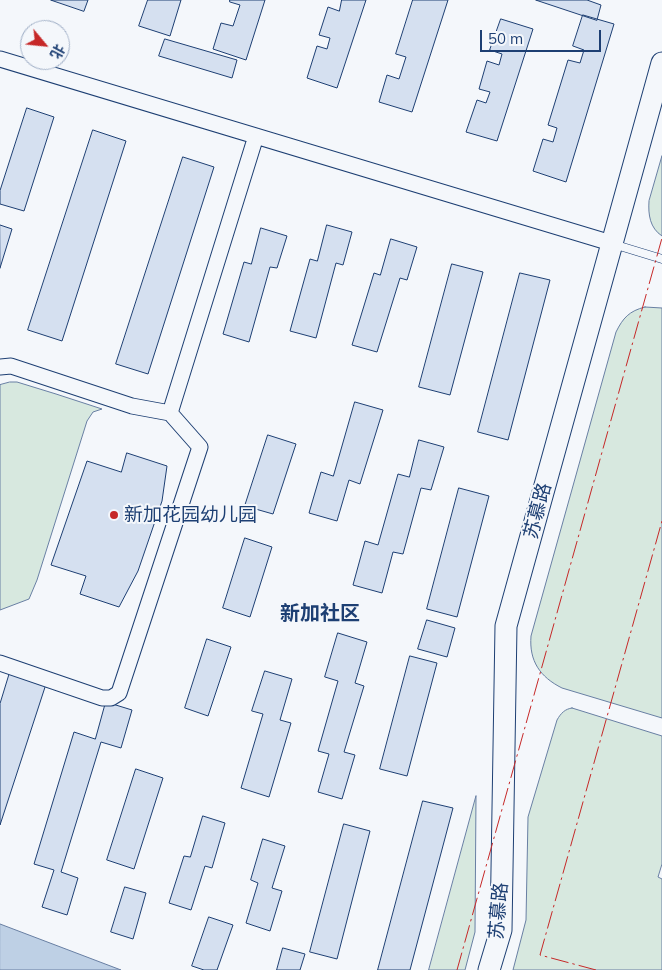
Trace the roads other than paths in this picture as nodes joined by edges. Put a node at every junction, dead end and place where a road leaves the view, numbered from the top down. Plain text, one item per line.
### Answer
1 (0, 59) edge
2 (662, 63) edge
3 (256, 136) junction
4 (611, 243) junction
5 (662, 260) edge
6 (0, 367) edge
7 (170, 414) junction
8 (0, 663) edge
9 (489, 970) edge

1 - 3 street
2 - 4 main road, 苏慕路
3 - 4 street
3 - 7 street
4 - 5 lane
4 - 9 main road, 苏慕路
6 - 7 street
7 - 8 street

